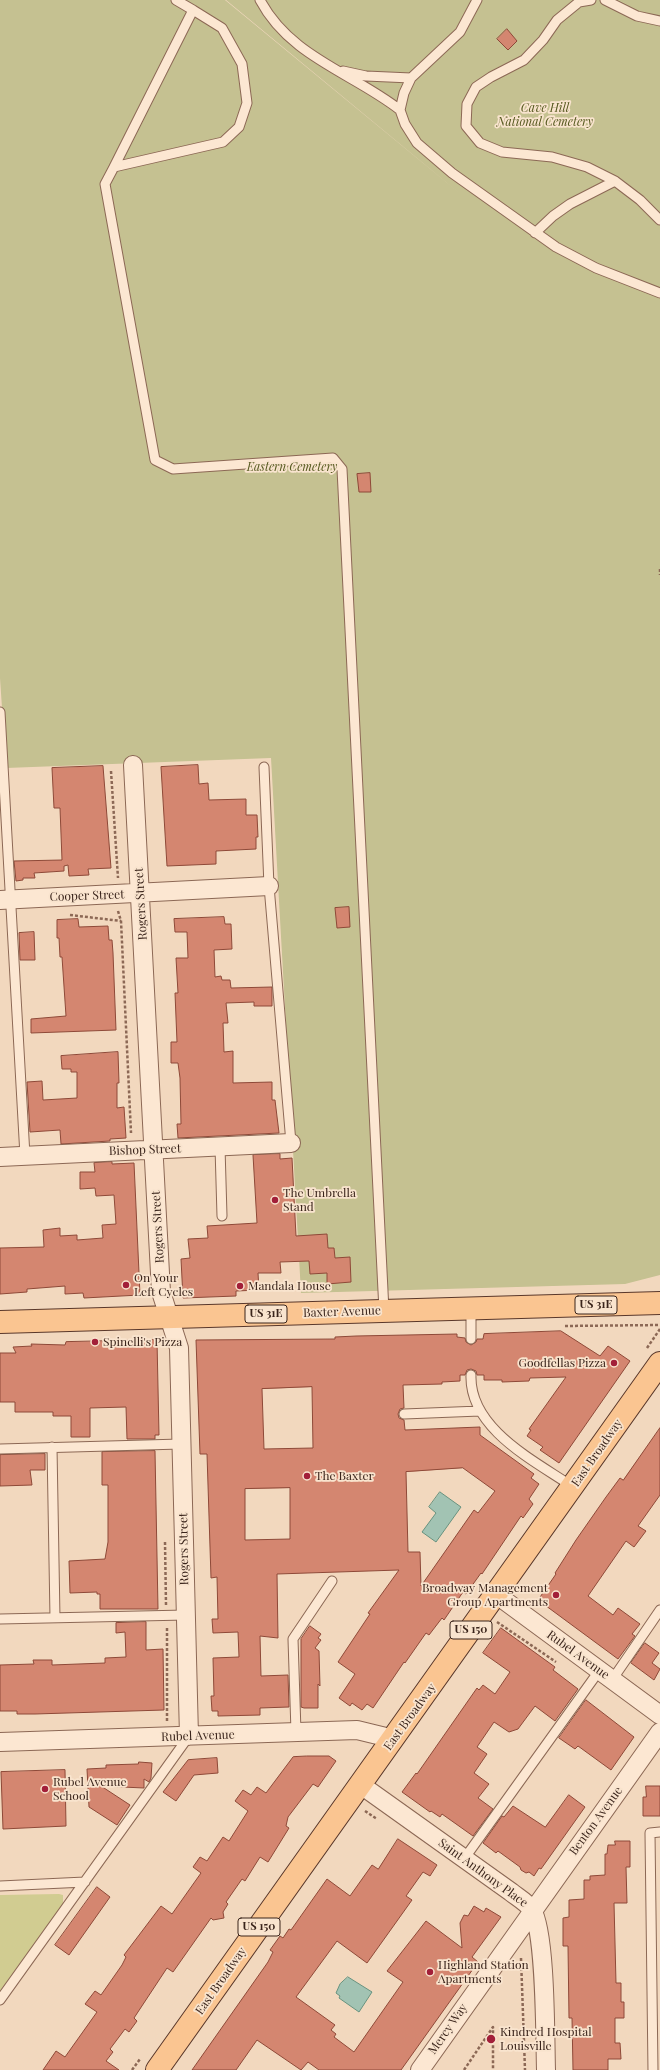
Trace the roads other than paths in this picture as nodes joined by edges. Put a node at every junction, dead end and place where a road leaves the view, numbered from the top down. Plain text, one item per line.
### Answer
1 (176, 0) edge
2 (260, 0) edge
3 (477, 0) edge
4 (591, 0) edge
5 (605, 0) edge
6 (193, 10) junction
7 (660, 21) edge
8 (331, 69) junction
9 (411, 78) junction
10 (400, 110) junction
11 (114, 167) junction
12 (615, 180) junction
13 (660, 220) edge
14 (535, 233) junction
15 (660, 292) edge
16 (0, 712) edge
17 (133, 765) dead end
18 (264, 767) dead end
19 (270, 886) junction
20 (140, 894) junction
21 (5, 899) edge
22 (291, 1143) joint
23 (220, 1147) junction
24 (145, 1151) junction
25 (25, 1156) junction
26 (0, 1157) edge
27 (222, 1216) dead end
28 (660, 1303) edge
29 (471, 1308) junction
30 (384, 1311) junction
31 (170, 1317) junction
32 (0, 1322) edge
33 (471, 1339) dead end
34 (657, 1373) edge
35 (472, 1375) dead end
36 (480, 1411) junction
37 (404, 1414) dead end
38 (181, 1444) junction
39 (52, 1447) junction
40 (0, 1449) edge
41 (573, 1487) junction
42 (332, 1581) dead end
43 (496, 1595) junction
44 (660, 1610) edge
45 (186, 1615) junction
46 (55, 1618) junction
47 (0, 1619) edge
48 (606, 1675) junction
49 (660, 1715) edge
50 (296, 1732) junction
51 (660, 1732) edge
52 (189, 1736) junction
53 (394, 1739) junction
54 (0, 1742) edge
55 (361, 1785) junction
56 (660, 1832) edge
57 (464, 1859) junction
58 (85, 1882) junction
59 (0, 1886) edge
60 (532, 1910) junction
61 (0, 2000) edge
62 (157, 2070) edge
63 (420, 2070) edge
64 (546, 2070) edge
65 (653, 2070) edge

1 - 6 lane
2 - 8 lane
3 - 9 lane
4 - 12 lane
5 - 7 lane
6 - 11 lane
6 - 11 lane
8 - 9 lane
8 - 10 lane
9 - 10 lane
10 - 14 lane
11 - 30 lane
12 - 13 lane
12 - 14 lane
14 - 15 lane
16 - 21 lane
17 - 20 street, Rogers Street
18 - 19 lane
19 - 20 street, Cooper Street
19 - 22 lane
20 - 21 street, Cooper Street
20 - 24 street, Rogers Street
21 - 25 lane
22 - 23 street, Bishop Street
23 - 24 street, Bishop Street
23 - 27 lane
24 - 25 street, Bishop Street
24 - 31 street, Rogers Street
25 - 26 street, Bishop Street
28 - 29 main road, Baxter Avenue / US 31E
29 - 30 main road, Baxter Avenue / US 31E
29 - 33 lane
30 - 31 main road, Baxter Avenue / US 31E
31 - 32 main road, Baxter Avenue / US 31E
31 - 38 street, Rogers Street
34 - 41 main road, East Broadway / US 150
35 - 36 lane
36 - 37 lane
36 - 41 lane
38 - 39 lane
38 - 45 street, Rogers Street
39 - 40 lane
39 - 46 lane
41 - 43 main road, East Broadway / US 150
42 - 50 lane
43 - 48 street, Rubel Avenue
43 - 53 main road, East Broadway / US 150
44 - 48 lane
45 - 46 lane
45 - 52 street, Rogers Street
46 - 47 lane
48 - 49 street, Rubel Avenue
48 - 57 lane
50 - 52 street, Rubel Avenue
50 - 53 street, Rubel Avenue
51 - 60 street, Benton Avenue
52 - 54 street, Rubel Avenue
52 - 58 lane
53 - 55 main road, East Broadway / US 150
55 - 57 street, Saint Anthony Place
55 - 62 main road, East Broadway / US 150
56 - 65 lane
57 - 60 street, Saint Anthony Place
58 - 59 lane
58 - 61 lane
60 - 63 street, Mercy Way
60 - 64 street, Saint Anthony Place

